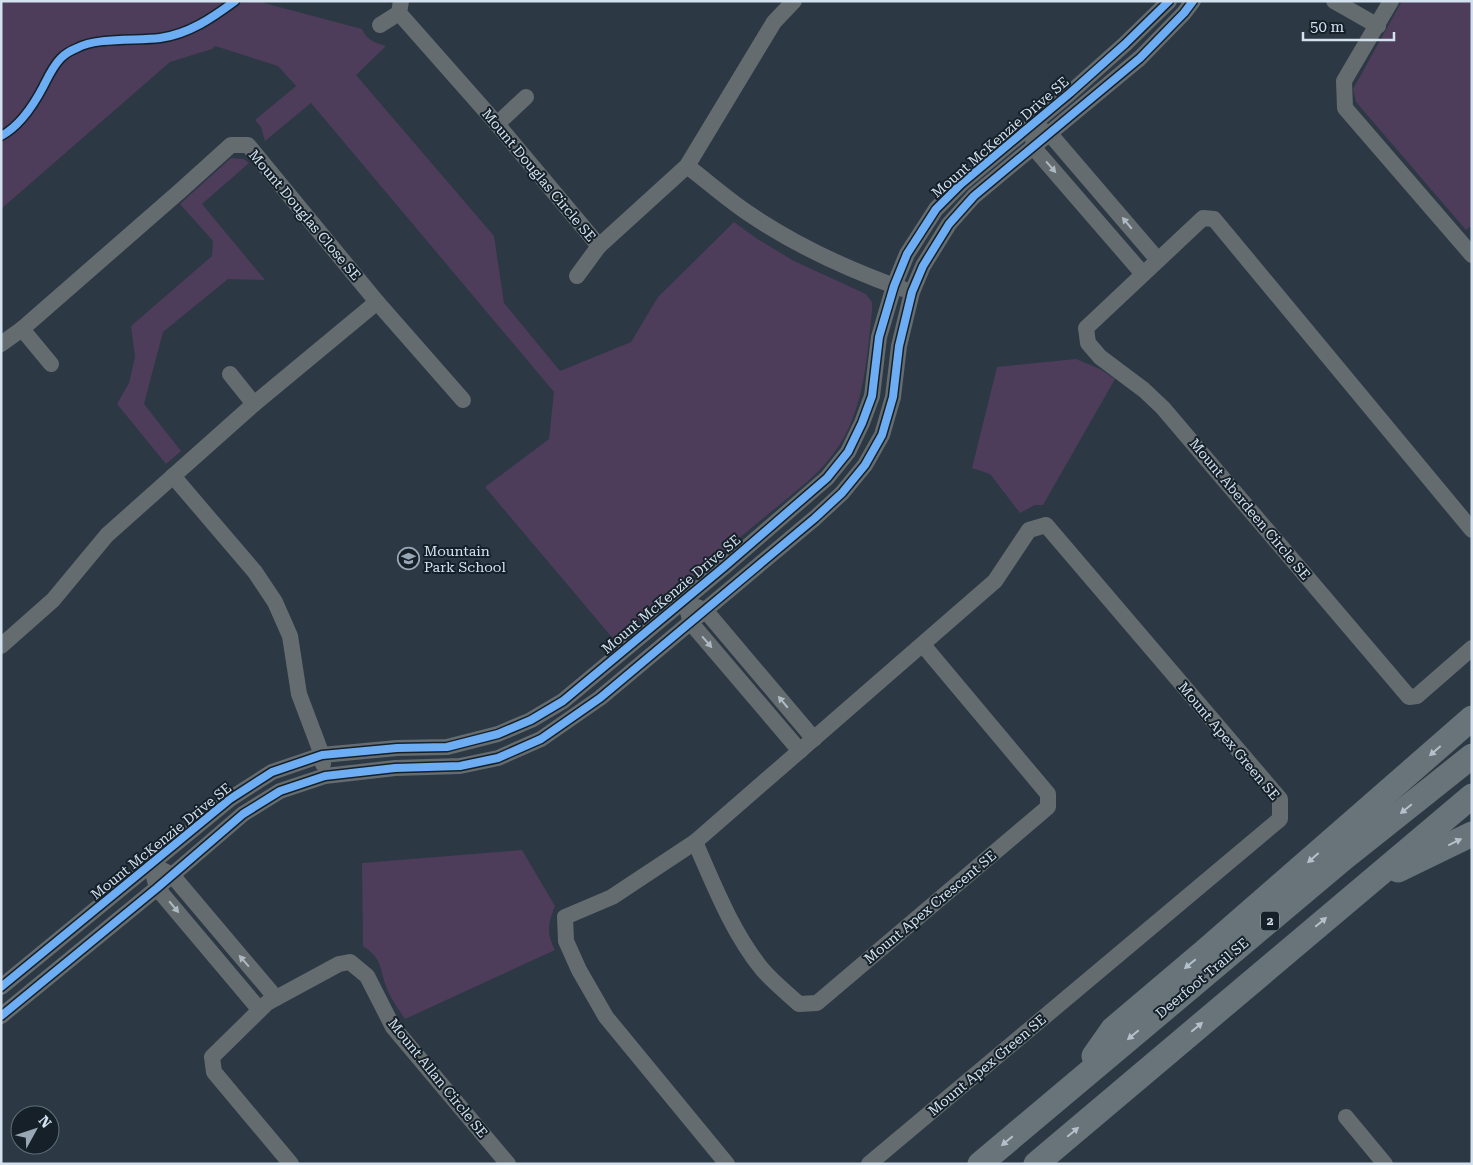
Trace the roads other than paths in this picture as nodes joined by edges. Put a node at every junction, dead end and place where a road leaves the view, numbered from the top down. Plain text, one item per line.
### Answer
1 (794, 1) edge
2 (1169, 1) edge
3 (1193, 1) edge
4 (1334, 1) edge
5 (1386, 3) edge
6 (400, 7) edge
7 (380, 25) dead end
8 (1378, 26) junction
9 (526, 97) dead end
10 (497, 124) junction
11 (1032, 125) junction
12 (1050, 134) junction
13 (1034, 148) junction
14 (687, 166) junction
15 (599, 246) junction
16 (1472, 255) edge
17 (1158, 260) junction
18 (1143, 274) junction
19 (577, 276) dead end
20 (894, 286) junction
21 (912, 292) junction
22 (377, 302) junction
23 (22, 329) junction
24 (1, 344) edge
25 (51, 364) dead end
26 (230, 374) dead end
27 (462, 400) dead end
28 (254, 404) junction
29 (172, 476) junction
30 (1472, 530) edge
31 (684, 600) junction
32 (705, 610) junction
33 (691, 623) junction
34 (923, 645) junction
35 (1, 646) edge
36 (1472, 648) edge
37 (1472, 718) edge
38 (814, 740) junction
39 (800, 752) junction
40 (322, 755) junction
41 (1472, 756) edge
42 (325, 776) junction
43 (1472, 796) edge
44 (1472, 834) edge
45 (695, 842) junction
46 (150, 866) junction
47 (172, 875) junction
48 (1364, 886) junction
49 (157, 888) junction
50 (1, 987) edge
51 (276, 998) junction
52 (259, 1010) junction
53 (1, 1016) edge
54 (1070, 1087) junction
55 (1346, 1117) dead end
56 (291, 1164) edge
57 (508, 1164) edge
58 (727, 1164) edge
59 (869, 1164) edge
60 (980, 1164) edge
61 (1036, 1164) edge
62 (1385, 1164) edge

1 - 14 street, Mount Douglas Circle SE
2 - 11 street, Mount McKenzie Drive SE
3 - 12 street, Mount McKenzie Drive SE
4 - 8 street
5 - 8 street
6 - 7 street, Mount Douglas Circle SE
6 - 10 street, Mount Douglas Circle SE
8 - 16 street
9 - 10 street
10 - 15 street, Mount Douglas Circle SE
11 - 12 street
11 - 13 street
11 - 20 street, Mount McKenzie Drive SE
12 - 13 street, Mount McKenzie Drive SE
17 -> 12 street
13 -> 18 street
13 - 21 street, Mount McKenzie Drive SE
14 - 15 street, Mount Douglas Circle SE
14 - 20 street
15 - 19 street
17 - 18 street, Mount Aberdeen Circle SE
17 - 30 street, Mount Aberdeen Circle SE
18 - 36 street, Mount Aberdeen Circle SE
20 - 21 street
20 - 31 street, Mount McKenzie Drive SE
21 - 32 street, Mount McKenzie Drive SE
22 - 23 street, Mount Douglas Close SE
22 - 27 street
22 - 28 street
23 - 24 street, Mount Douglas Close SE
23 - 25 street
26 - 28 street
28 - 29 street
29 - 35 street
29 - 40 street
31 - 32 street
31 - 33 street
31 - 40 street, Mount McKenzie Drive SE
32 - 33 street, Mount McKenzie Drive SE
38 -> 32 street
33 -> 39 street
33 - 42 street, Mount McKenzie Drive SE
34 - 38 street, Mount Apex Green SE
34 - 45 street, Mount Apex Crescent SE
34 - 59 street, Mount Apex Green SE
37 -> 54 highway
38 - 39 street, Mount Apex Green SE
39 - 45 street, Mount Apex Green SE
40 - 42 street
40 - 46 street, Mount McKenzie Drive SE
41 -> 54 highway, Deerfoot Trail SE / 2
42 - 47 street, Mount McKenzie Drive SE
43 - 48 highway
48 -> 44 highway
45 - 58 street, Mount Apex Green SE
46 - 47 street
46 - 49 street
46 - 50 street, Mount McKenzie Drive SE
47 - 49 street, Mount McKenzie Drive SE
51 -> 47 street
61 -> 48 highway
49 -> 52 street
49 - 53 street, Mount McKenzie Drive SE
51 - 52 street, Mount Allan Circle SE
51 - 57 street, Mount Allan Circle SE
52 - 56 street, Mount Allan Circle SE
54 -> 60 highway, Deerfoot Trail SE / 2
55 - 62 street

